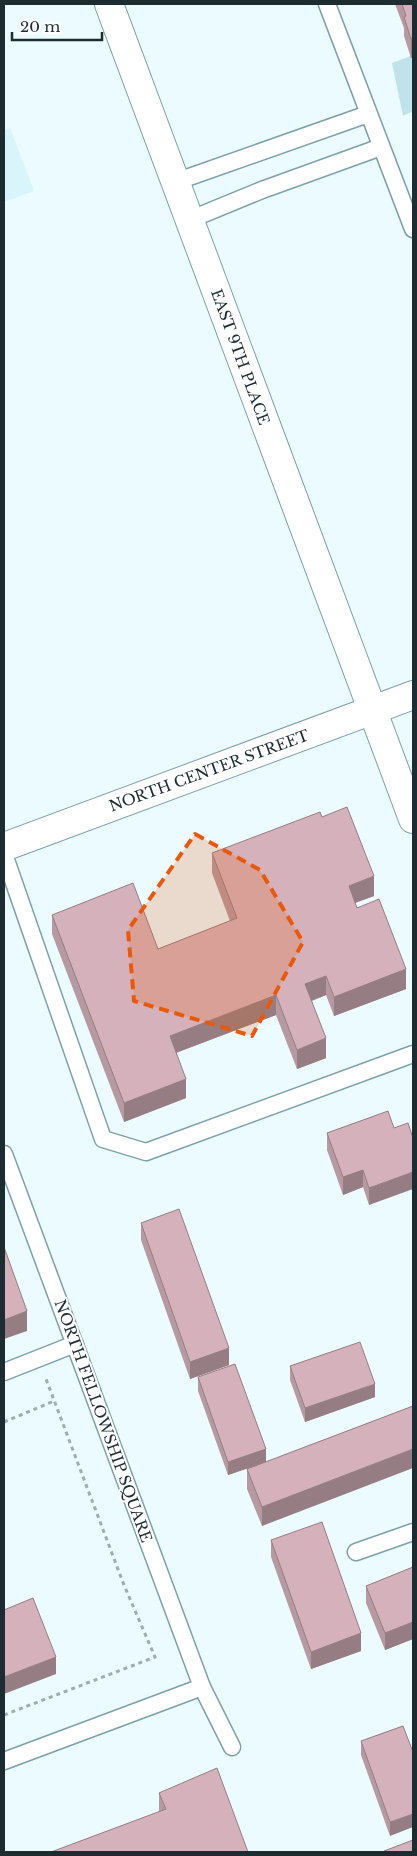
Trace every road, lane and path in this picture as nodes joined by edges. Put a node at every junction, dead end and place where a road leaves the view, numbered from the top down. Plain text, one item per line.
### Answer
1 (109, 4) edge
2 (327, 4) edge
3 (368, 114) junction
4 (381, 147) junction
5 (175, 182) junction
6 (189, 220) junction
7 (413, 229) edge
8 (413, 695) edge
9 (372, 710) junction
10 (413, 819) edge
11 (4, 847) edge
12 (4, 854) edge
13 (413, 1054) edge
14 (4, 1154) edge
15 (75, 1344) junction
16 (38, 1358) junction
17 (4, 1372) edge
18 (54, 1401) junction
19 (4, 1422) edge
20 (413, 1532) edge
21 (356, 1552) dead end
22 (202, 1687) junction
23 (4, 1714) edge
24 (232, 1747) dead end
25 (4, 1761) edge

1 - 5 street, EAST 9TH PLACE
2 - 3 lane
3 - 4 lane
3 - 5 lane
4 - 6 lane
4 - 7 lane
5 - 6 street, EAST 9TH PLACE
6 - 9 street, EAST 9TH PLACE
8 - 9 street, NORTH CENTER STREET
9 - 10 street, EAST 9TH PLACE
9 - 11 street, NORTH CENTER STREET
12 - 13 lane
14 - 15 lane, NORTH FELLOWSHIP SQUARE
15 - 16 lane
15 - 22 lane, NORTH FELLOWSHIP SQUARE
16 - 17 lane
16 - 18 path
18 - 19 path
18 - 23 path
20 - 21 lane
22 - 24 lane, NORTH FELLOWSHIP SQUARE
22 - 25 lane

